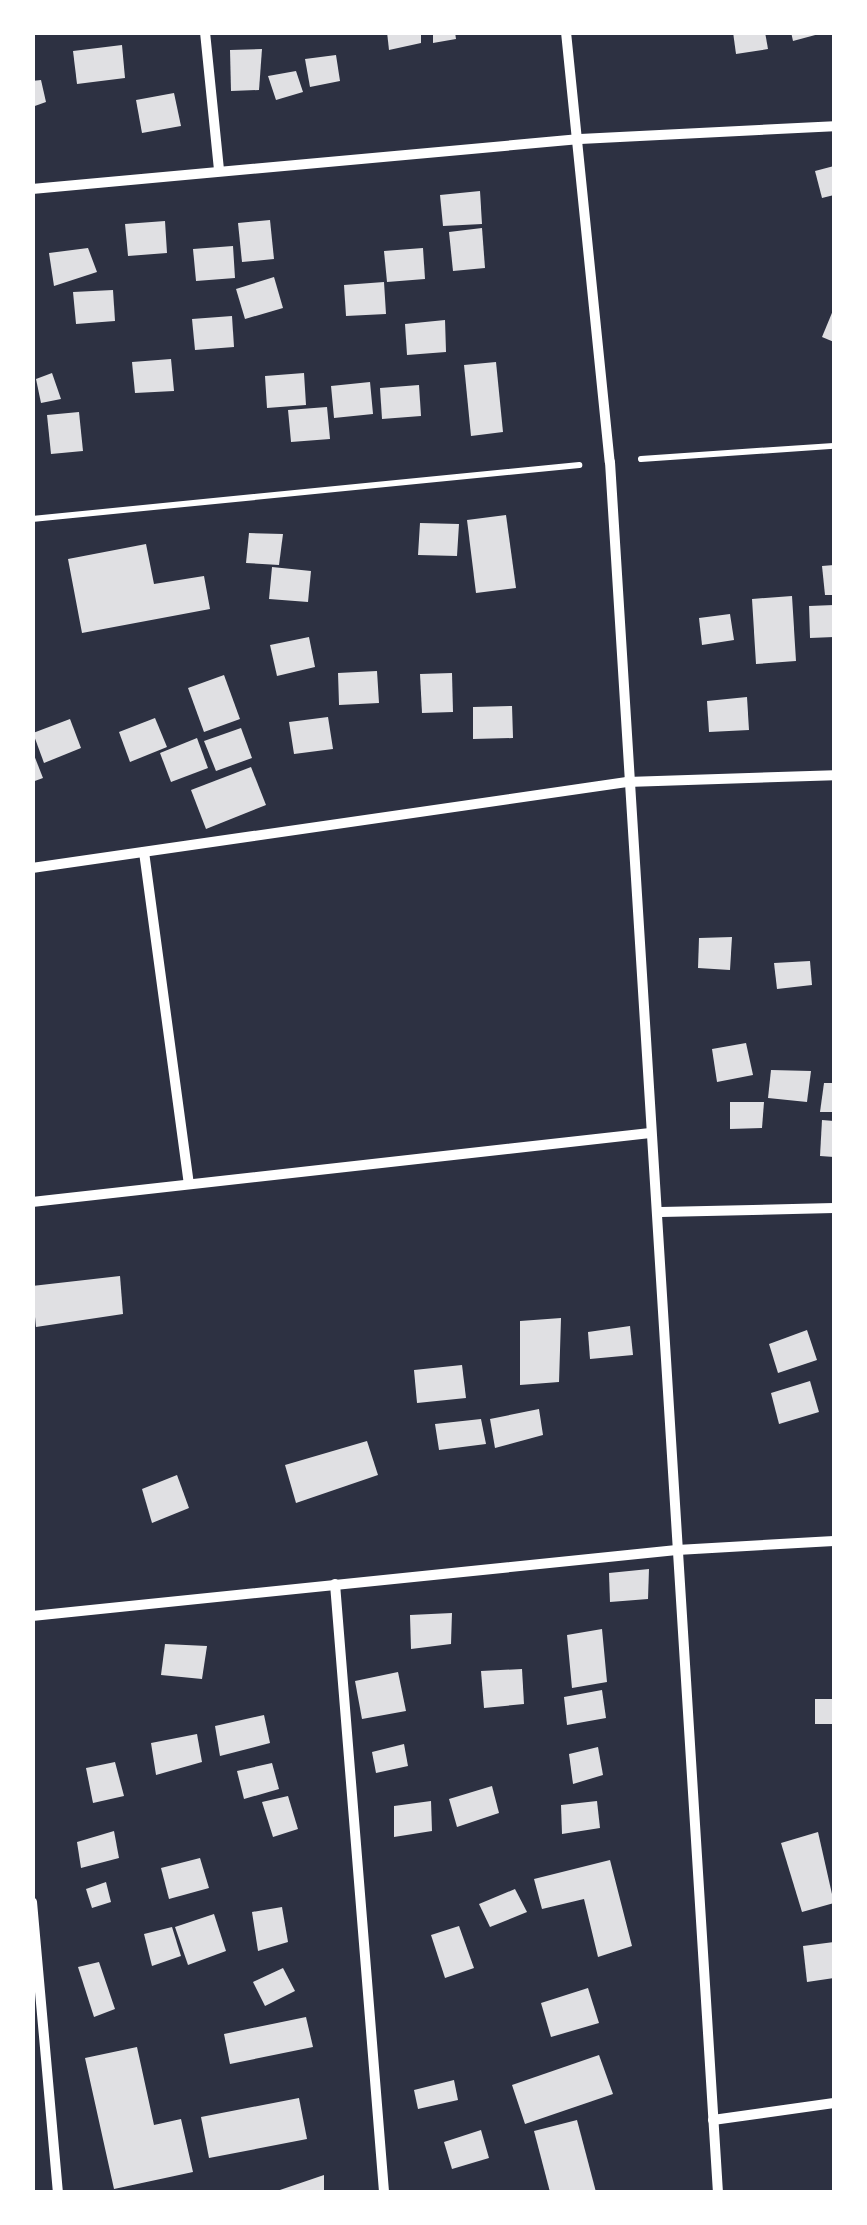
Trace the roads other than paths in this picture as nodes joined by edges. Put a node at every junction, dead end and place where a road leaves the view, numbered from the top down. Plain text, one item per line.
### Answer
1 (205, 32) edge
2 (566, 32) edge
3 (834, 126) edge
4 (580, 139) junction
5 (219, 170) junction
6 (32, 189) edge
7 (834, 775) edge
8 (626, 782) junction
9 (144, 852) junction
10 (32, 868) edge
11 (650, 1133) junction
12 (189, 1184) junction
13 (32, 1202) edge
14 (834, 1208) edge
15 (661, 1212) junction
16 (834, 1541) edge
17 (677, 1550) junction
18 (336, 1584) junction
19 (32, 1616) edge
20 (32, 1902) edge
21 (834, 2103) edge
22 (713, 2120) junction
23 (58, 2192) edge
24 (384, 2192) edge
25 (718, 2192) edge

1 - 5 street
2 - 4 street
3 - 4 street
4 - 5 street
4 - 8 street
5 - 6 street
7 - 8 street
8 - 9 street
8 - 11 street
9 - 10 street
9 - 12 street
11 - 12 street
11 - 15 street
12 - 13 street
14 - 15 street
15 - 17 street
16 - 17 street
17 - 18 street
17 - 22 street
18 - 19 street
18 - 24 street
20 - 23 street
21 - 22 street
22 - 25 street

